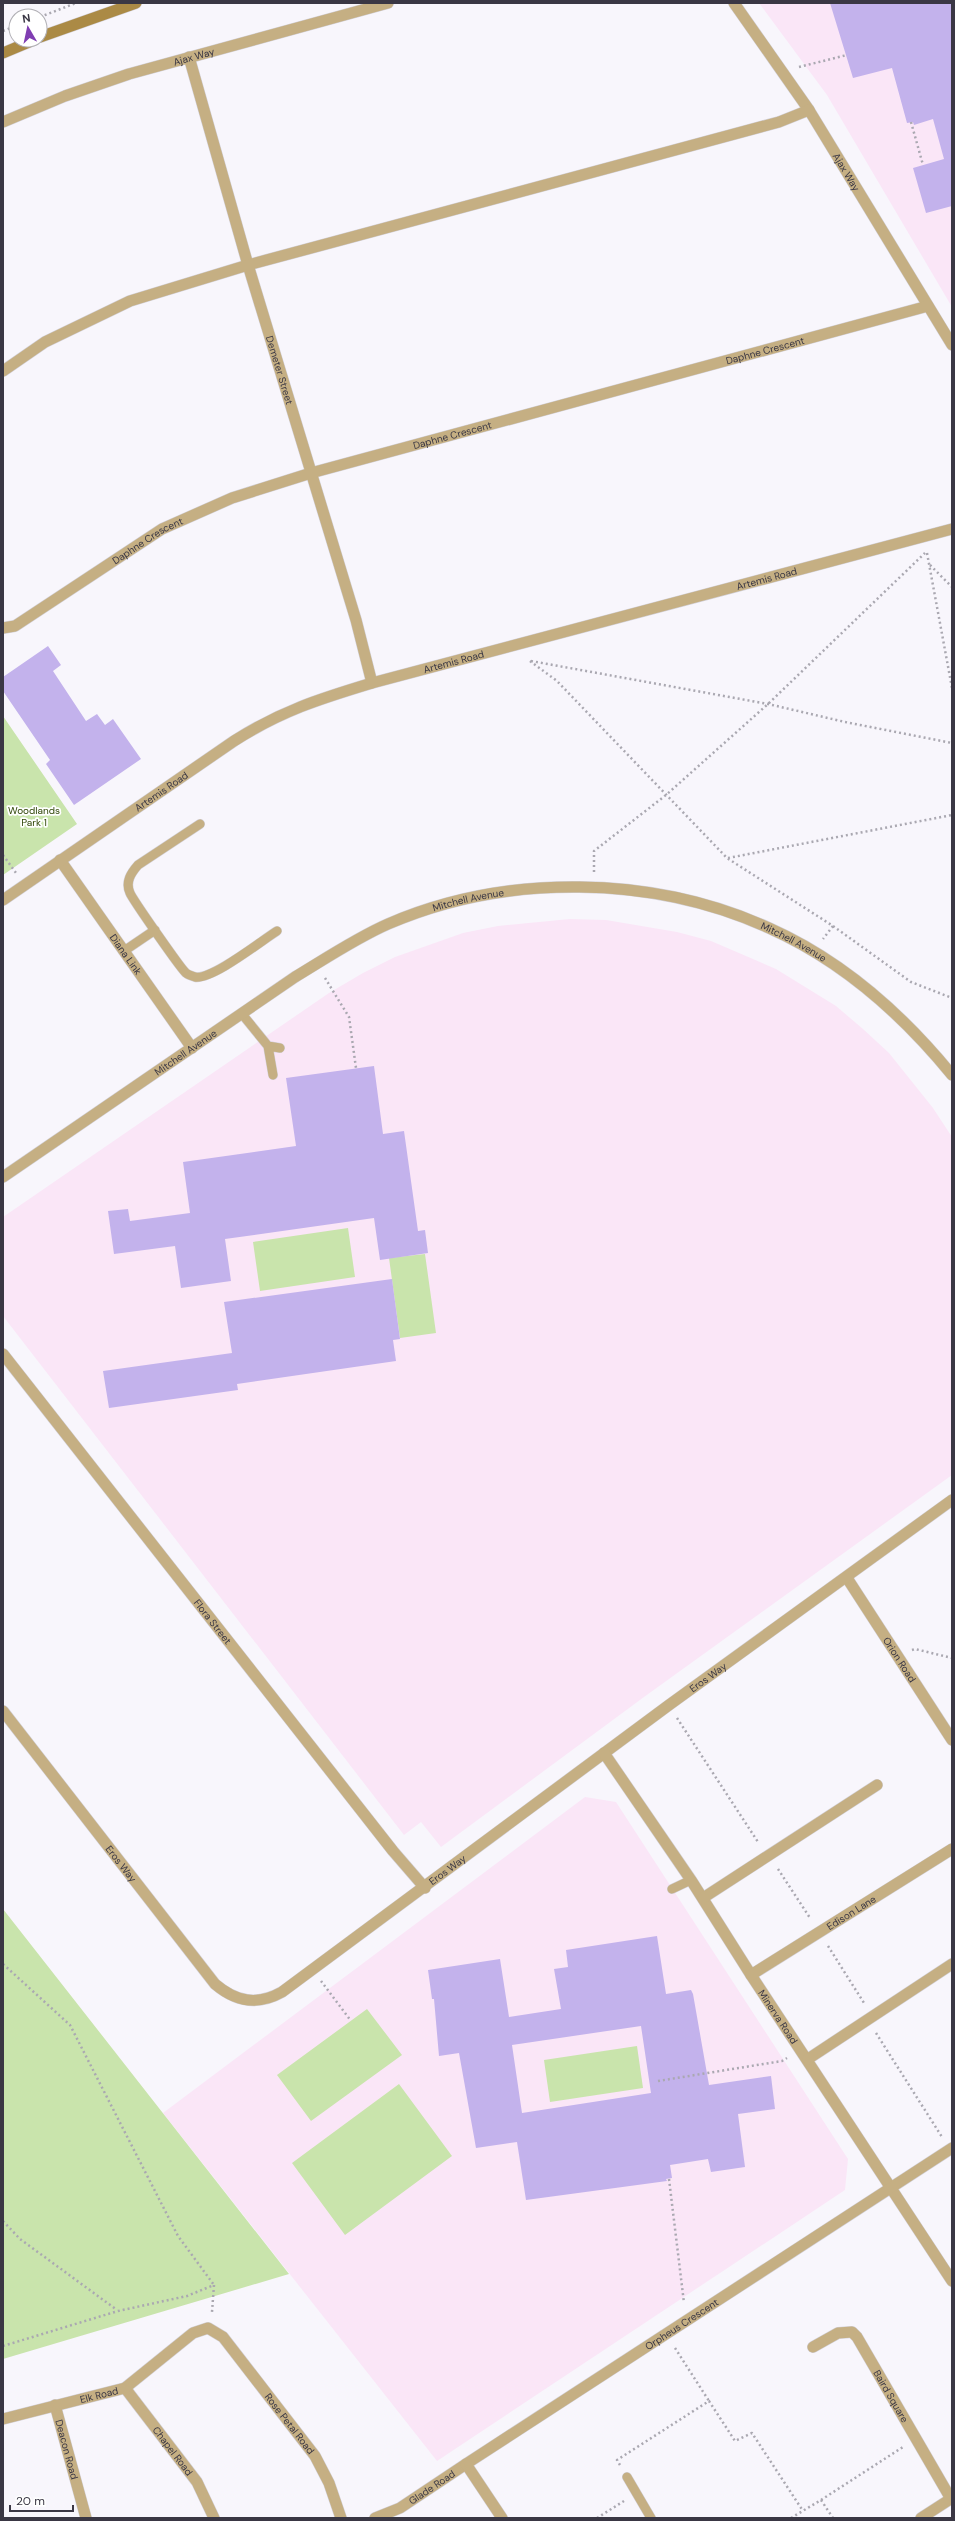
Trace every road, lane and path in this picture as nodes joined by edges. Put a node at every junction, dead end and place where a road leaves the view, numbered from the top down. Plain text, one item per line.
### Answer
1 (76, 3) edge
2 (136, 3) edge
3 (388, 3) edge
4 (734, 3) edge
5 (48, 14) edge
6 (48, 34) edge
7 (15, 48) edge
8 (3, 53) edge
9 (847, 55) dead end
10 (189, 57) junction
11 (795, 68) dead end
12 (809, 110) junction
13 (3, 122) edge
14 (911, 122) dead end
15 (923, 165) dead end
16 (248, 265) junction
17 (928, 306) junction
18 (952, 345) edge
19 (3, 371) edge
20 (311, 473) junction
21 (952, 529) edge
22 (930, 565) junction
23 (952, 587) edge
24 (3, 628) edge
25 (372, 683) junction
26 (952, 688) edge
27 (768, 704) junction
28 (952, 743) edge
29 (666, 795) junction
30 (952, 814) edge
31 (200, 824) dead end
32 (3, 855) edge
33 (728, 858) junction
34 (60, 860) junction
35 (14, 869) dead end
36 (594, 887) junction
37 (3, 900) edge
38 (833, 926) junction
39 (155, 930) junction
40 (277, 931) dead end
41 (124, 951) junction
42 (812, 953) junction
43 (316, 965) junction
44 (952, 998) edge
45 (242, 1014) junction
46 (268, 1046) junction
47 (192, 1048) junction
48 (280, 1048) dead end
49 (356, 1068) dead end
50 (273, 1075) dead end
51 (952, 1075) edge
52 (3, 1177) edge
53 (3, 1354) edge
54 (952, 1500) edge
55 (847, 1578) junction
56 (897, 1657) junction
57 (952, 1658) edge
58 (3, 1711) edge
59 (952, 1740) edge
60 (604, 1753) junction
61 (877, 1784) dead end
62 (952, 1849) edge
63 (692, 1880) junction
64 (425, 1888) junction
65 (672, 1889) dead end
66 (703, 1898) junction
67 (3, 1964) edge
68 (952, 1964) edge
69 (313, 1970) junction
70 (751, 1975) junction
71 (351, 2021) dead end
72 (800, 2049) junction
73 (808, 2059) junction
74 (658, 2081) dead end
75 (952, 2148) edge
76 (669, 2179) dead end
77 (892, 2187) junction
78 (3, 2221) edge
79 (952, 2281) edge
80 (214, 2285) junction
81 (118, 2311) junction
82 (686, 2320) junction
83 (211, 2329) junction
84 (666, 2333) junction
85 (3, 2346) edge
86 (813, 2347) dead end
87 (125, 2388) junction
88 (709, 2401) junction
89 (55, 2405) junction
90 (3, 2419) edge
91 (916, 2438) junction
92 (466, 2464) junction
93 (628, 2478) joint
94 (637, 2493) junction
95 (952, 2499) edge
96 (821, 2500) junction
97 (803, 2511) junction
98 (86, 2518) edge
99 (214, 2518) edge
100 (341, 2518) edge
101 (375, 2518) edge
102 (502, 2518) edge
103 (597, 2518) edge
104 (651, 2518) edge
105 (791, 2518) edge
106 (833, 2518) edge
107 (921, 2518) edge

1 - 5 path
2 - 6 main road
3 - 10 street, Ajax Way
4 - 12 street, Ajax Way
7 - 8 main road
9 - 11 path
10 - 13 street, Ajax Way
10 - 16 street, Demeter Street
12 - 16 street
12 - 17 street, Ajax Way
14 - 15 path
16 - 19 street
16 - 20 street, Demeter Street
17 - 18 street, Ajax Way
17 - 20 street, Daphne Crescent
20 - 24 street, Daphne Crescent
20 - 25 street, Demeter Street
21 - 25 street, Artemis Road
22 - 23 path
22 - 26 path
22 - 27 path
25 - 34 street, Artemis Road
27 - 28 path
27 - 29 path
27 - 29 path
29 - 33 path
29 - 36 path
30 - 33 path
31 - 39 lane
32 - 35 path
33 - 38 path
34 - 37 street, Artemis Road
34 - 41 street, Diana Link
36 - 42 street, Mitchell Avenue
36 - 43 street, Mitchell Avenue
38 - 42 path
38 - 44 path
39 - 40 lane
39 - 41 lane
41 - 47 street, Diana Link
42 - 51 street, Mitchell Avenue
43 - 45 street, Mitchell Avenue
43 - 49 path
45 - 46 lane
45 - 47 street, Mitchell Avenue
46 - 48 lane
46 - 50 lane
47 - 52 street, Mitchell Avenue
53 - 64 street, Flora Street
54 - 55 street, Eros Way
55 - 56 street, Orion Road
55 - 60 street, Eros Way
56 - 57 path
56 - 59 street, Orion Road
58 - 69 street, Eros Way
60 - 63 street, Minerva Road
60 - 64 street, Eros Way
61 - 66 street
62 - 70 street, Edison Lane
63 - 65 lane
63 - 66 street, Minerva Road
64 - 69 street, Eros Way
66 - 70 street, Minerva Road
67 - 80 path
68 - 73 street
69 - 71 path
70 - 72 street, Minerva Road
72 - 73 street, Minerva Road
72 - 74 path
73 - 77 street, Minerva Road
75 - 77 street, Orpheus Crescent
76 - 82 path
77 - 79 street, Minerva Road
77 - 82 street, Orpheus Crescent
78 - 81 path
80 - 81 path
80 - 83 path
81 - 85 path
82 - 84 street, Orpheus Crescent
83 - 87 street, Elk Road
83 - 100 street, Rose Petal Road
84 - 88 path
84 - 92 street, Orpheus Crescent
86 - 91 street, Baird Square
87 - 89 street, Elk Road
87 - 99 street, Chapel Road
88 - 93 path
88 - 97 path
89 - 90 street, Elk Road
89 - 98 street, Deacon Road
91 - 95 street, Baird Square
91 - 96 path
92 - 101 street, Glade Road
92 - 102 street
93 - 94 lane
94 - 103 path
94 - 104 lane
95 - 107 street
96 - 97 path
96 - 106 path
97 - 105 path

